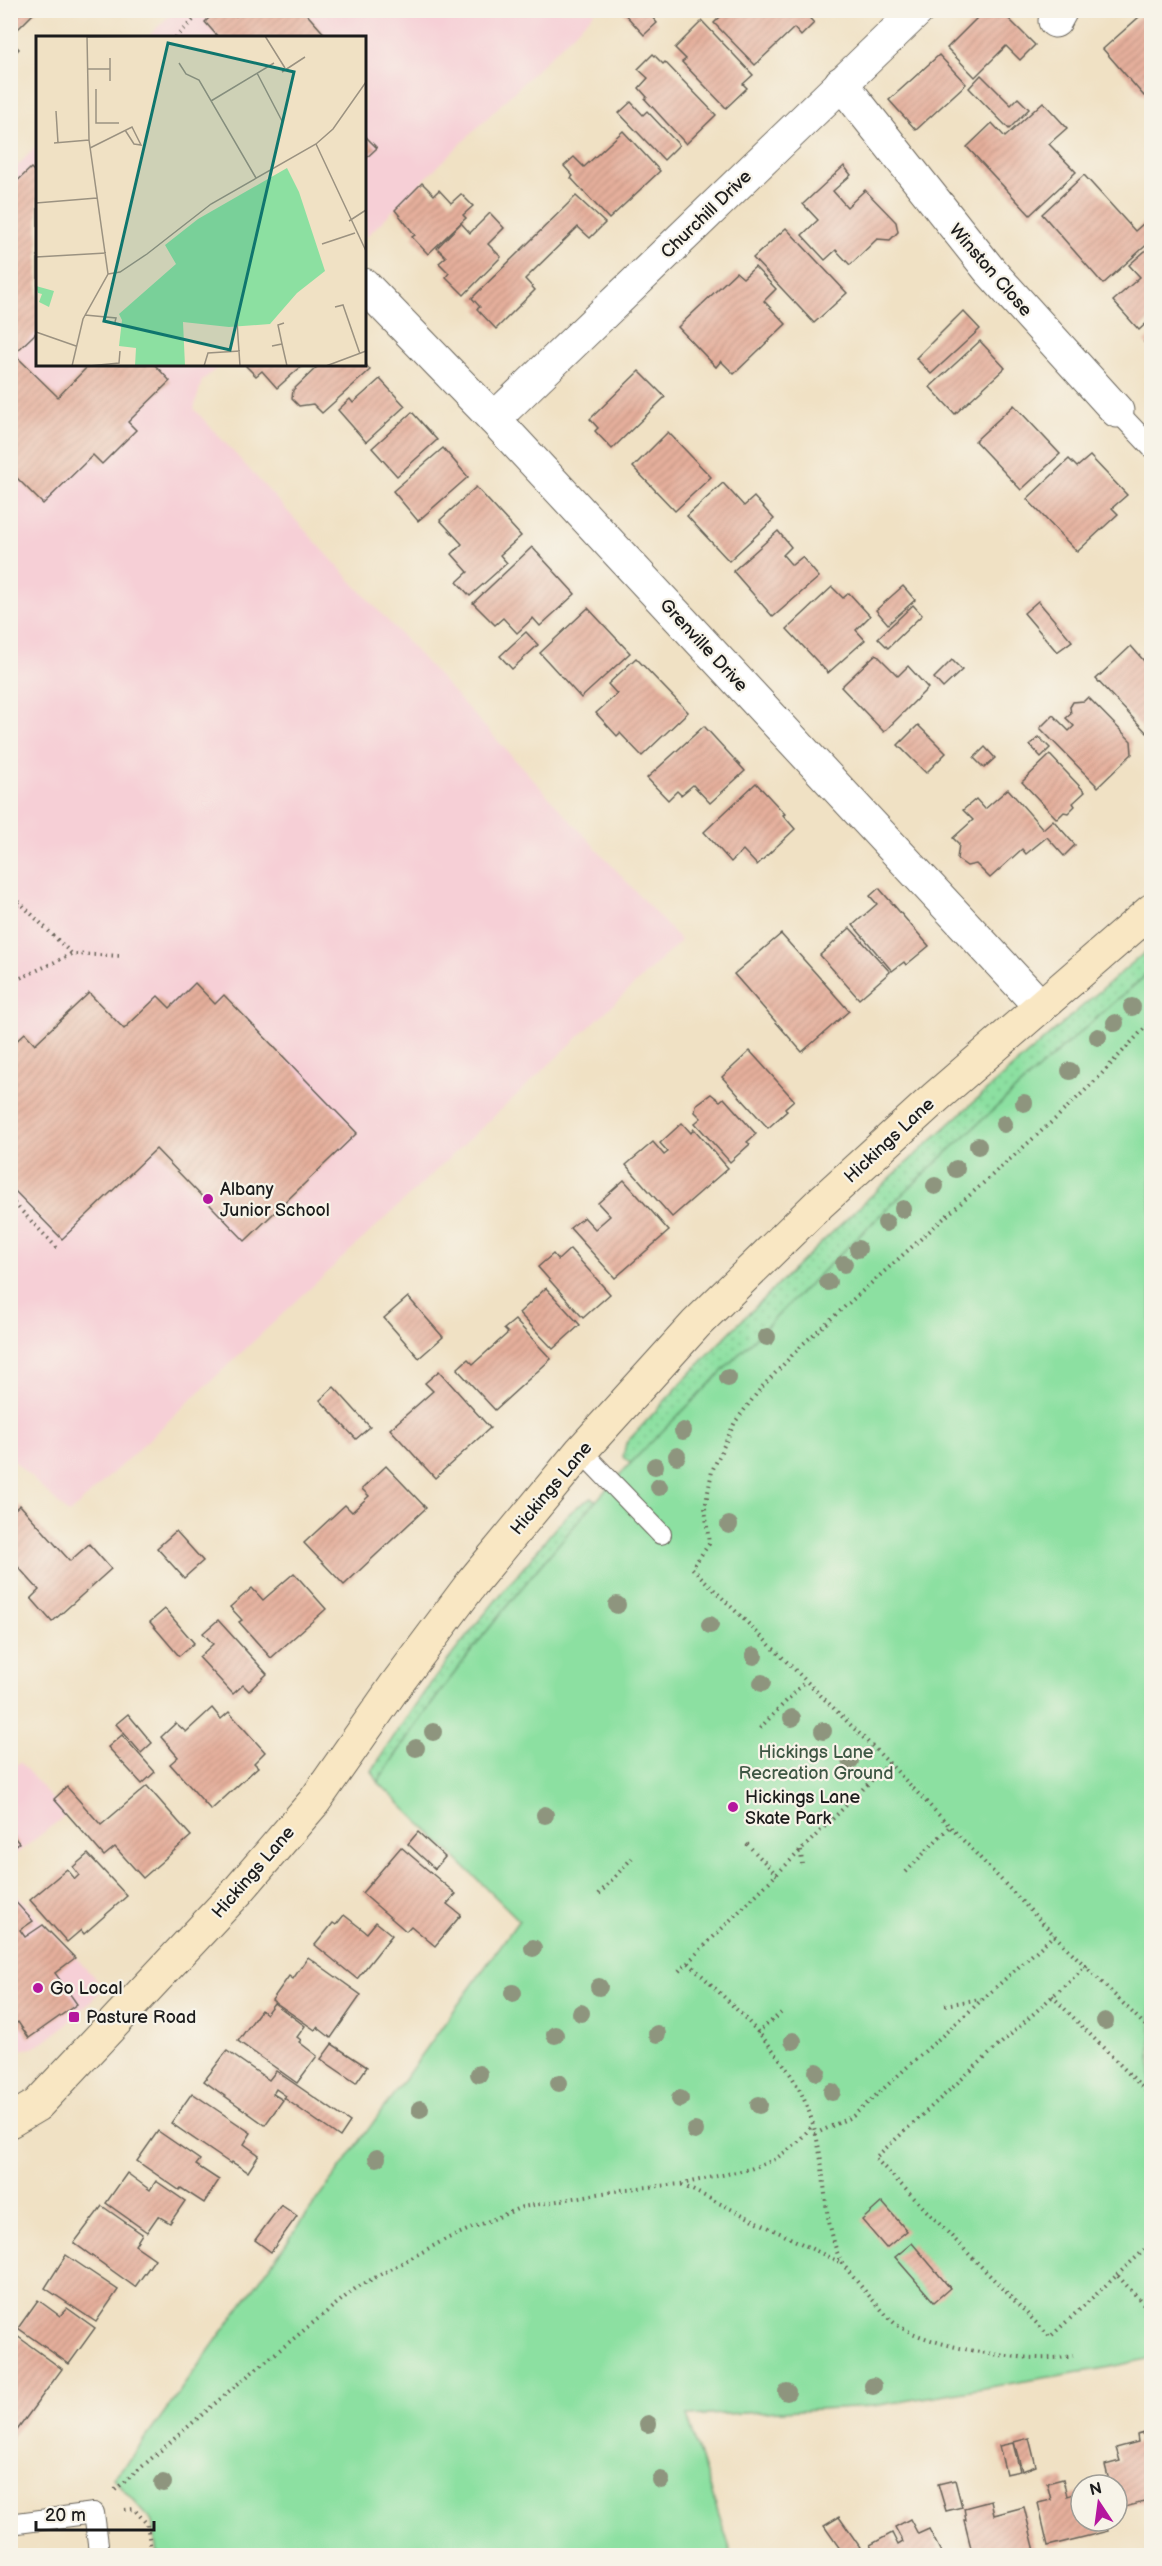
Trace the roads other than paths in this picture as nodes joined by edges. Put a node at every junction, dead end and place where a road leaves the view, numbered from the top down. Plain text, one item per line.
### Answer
1 (918, 10) edge
2 (841, 83) junction
3 (366, 287) edge
4 (1117, 411) joint
5 (494, 418) junction
6 (1152, 448) edge
7 (1152, 910) edge
8 (1041, 1007) junction
9 (581, 1451) junction
10 (661, 1534) dead end
11 (10, 2121) edge
12 (10, 2524) edge
13 (99, 2552) dead end

1 - 2 street, Churchill Drive
2 - 4 street, Winston Close
2 - 5 street, Churchill Drive
3 - 5 street, Grenville Drive
4 - 6 lane, Winston Close
5 - 8 street, Grenville Drive
7 - 8 main road, Hickings Lane
8 - 9 main road, Hickings Lane
9 - 10 lane
9 - 11 main road, Hickings Lane
12 - 13 lane

